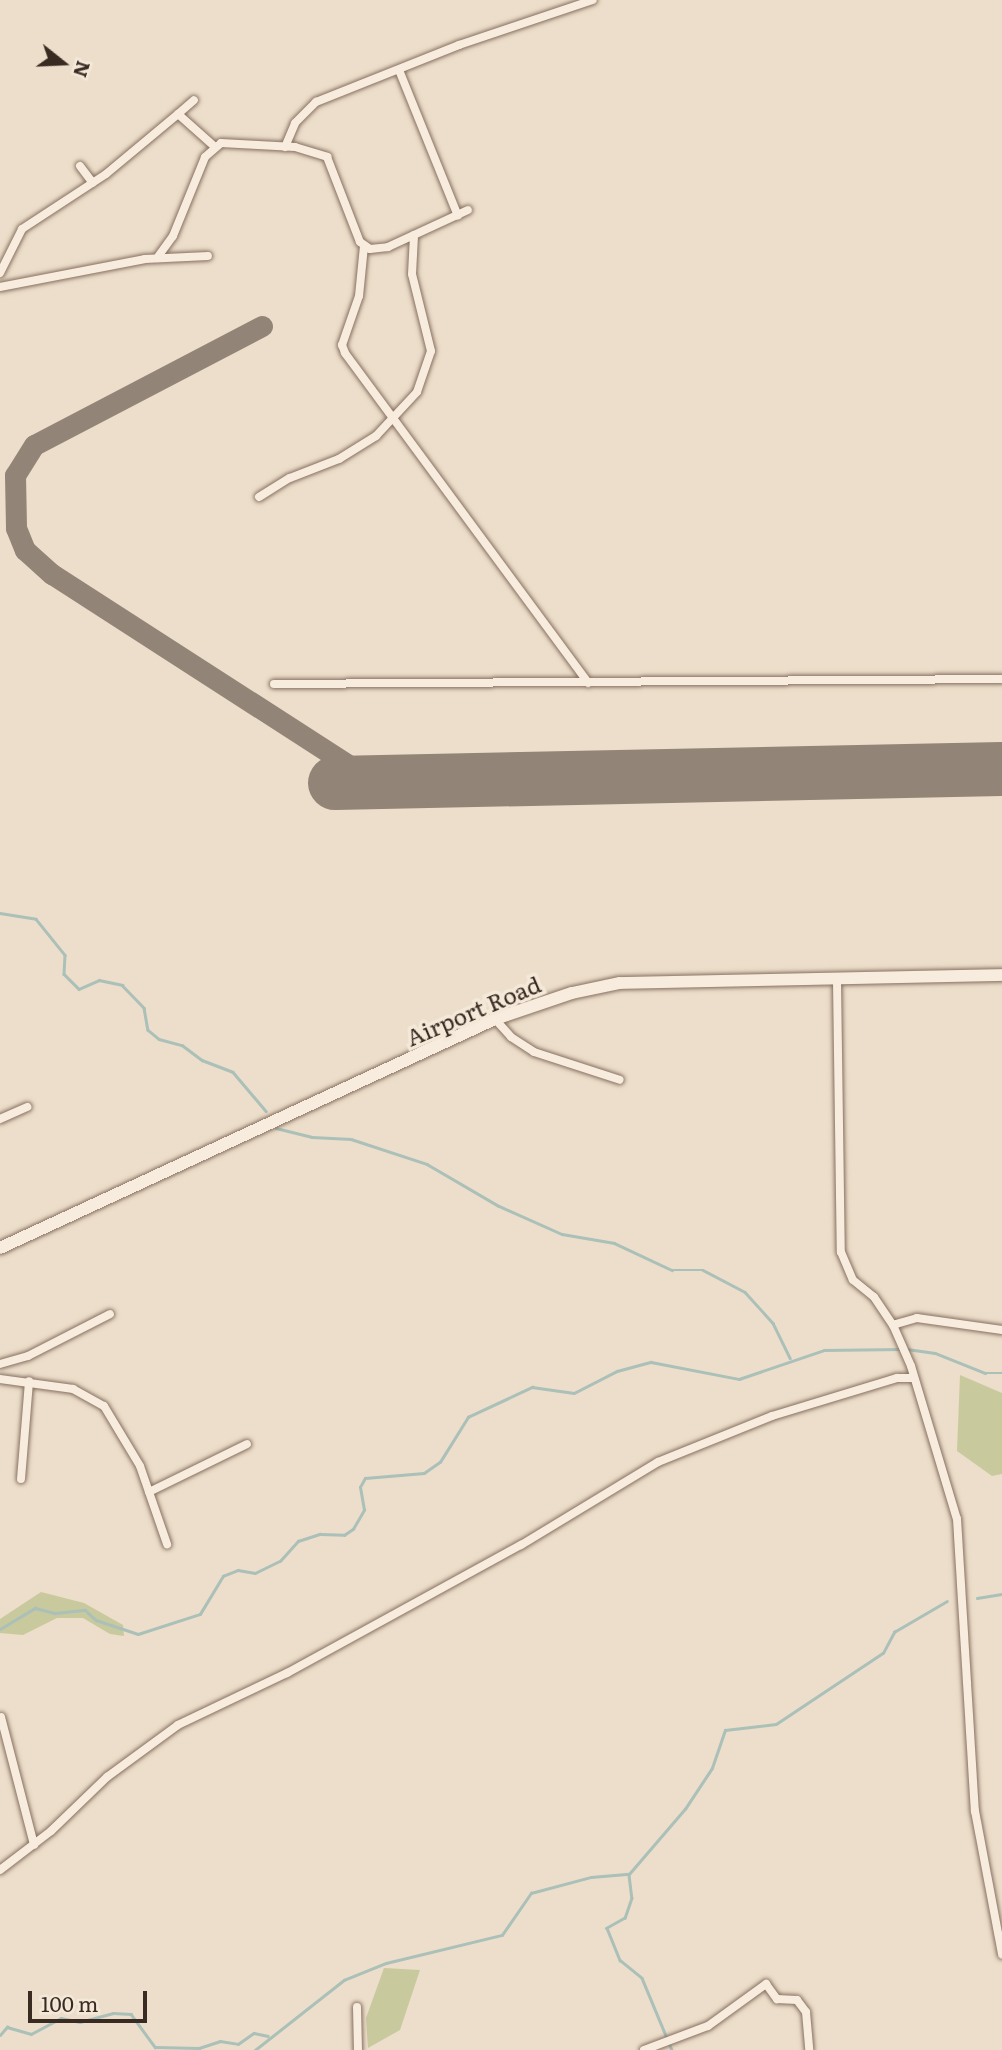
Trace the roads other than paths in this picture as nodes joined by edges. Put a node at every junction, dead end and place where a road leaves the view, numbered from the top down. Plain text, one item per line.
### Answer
1 (593, 0) edge
2 (399, 70) junction
3 (194, 100) dead end
4 (178, 114) junction
5 (215, 147) junction
6 (285, 147) junction
7 (80, 166) dead end
8 (93, 183) junction
9 (468, 210) dead end
10 (458, 216) junction
11 (414, 235) junction
12 (364, 246) junction
13 (208, 256) dead end
14 (157, 258) junction
15 (0, 274) edge
16 (0, 287) edge
17 (393, 413) junction
18 (259, 497) dead end
19 (1002, 679) edge
20 (588, 683) junction
21 (274, 684) dead end
22 (1002, 975) edge
23 (837, 981) junction
24 (495, 1019) junction
25 (620, 1080) dead end
26 (27, 1107) dead end
27 (0, 1119) edge
28 (0, 1248) edge
29 (110, 1314) dead end
30 (893, 1325) junction
31 (1002, 1330) edge
32 (0, 1364) edge
33 (914, 1378) junction
34 (0, 1380) edge
35 (29, 1381) junction
36 (247, 1444) dead end
37 (21, 1479) dead end
38 (149, 1492) junction
39 (167, 1544) dead end
40 (1, 1717) edge
41 (34, 1845) junction
42 (0, 1870) edge
43 (1002, 1954) edge
44 (357, 2007) dead end
45 (358, 2050) edge
46 (644, 2050) edge
47 (809, 2050) edge

1 - 2 street
2 - 6 street
2 - 10 street
3 - 4 street
4 - 5 street
4 - 8 street
5 - 6 street
5 - 14 street
6 - 12 street
7 - 8 street
8 - 15 street
9 - 10 street
10 - 11 street
11 - 12 street
11 - 17 street
12 - 17 street
13 - 14 street
14 - 16 street
17 - 18 street
17 - 20 street
19 - 20 street
20 - 21 street
22 - 23 street, Airport Road
23 - 24 street, Airport Road
23 - 30 street
24 - 25 street
24 - 28 street, Airport Road
26 - 27 street
29 - 32 street
30 - 31 street
30 - 33 street
33 - 41 street
33 - 43 street
34 - 35 street
35 - 37 street
35 - 38 street
36 - 38 street
38 - 39 street
40 - 41 street
41 - 42 street
44 - 45 street
46 - 47 street

